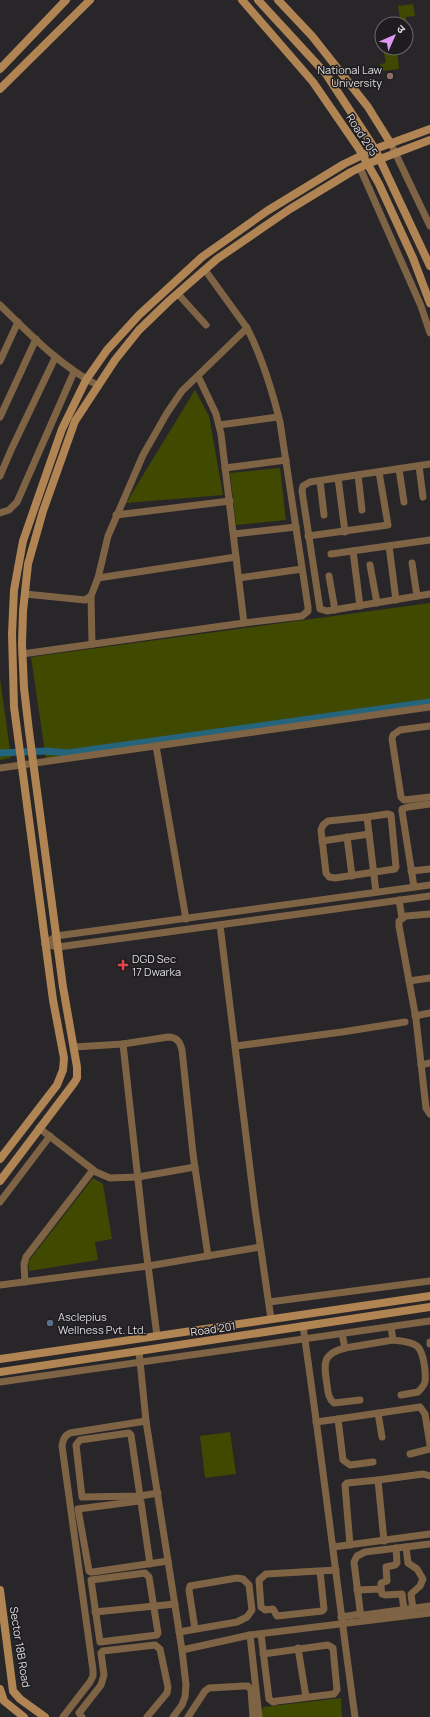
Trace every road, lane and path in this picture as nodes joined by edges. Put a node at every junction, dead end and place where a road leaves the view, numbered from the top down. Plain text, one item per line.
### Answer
1 (66, 0) edge
2 (90, 0) edge
3 (242, 0) edge
4 (258, 0) edge
5 (278, 0) edge
6 (0, 69) edge
7 (0, 89) edge
8 (430, 129) edge
9 (430, 140) edge
10 (391, 144) junction
11 (375, 149) junction
12 (396, 154) junction
13 (362, 155) junction
14 (381, 159) junction
15 (367, 164) junction
16 (360, 168) junction
17 (430, 226) edge
18 (430, 266) edge
19 (205, 270) junction
20 (178, 294) junction
21 (0, 304) edge
22 (430, 304) edge
23 (18, 322) junction
24 (206, 325) dead end
25 (246, 328) junction
26 (430, 333) edge
27 (36, 339) junction
28 (55, 358) junction
29 (0, 361) edge
30 (74, 372) junction
31 (198, 376) junction
32 (86, 380) junction
33 (97, 385) junction
34 (0, 416) edge
35 (278, 417) junction
36 (219, 425) junction
37 (286, 460) junction
38 (430, 464) edge
39 (419, 466) junction
40 (225, 468) junction
41 (399, 469) junction
42 (379, 472) junction
43 (358, 475) junction
44 (0, 476) edge
45 (338, 478) junction
46 (320, 481) junction
47 (423, 497) dead end
48 (230, 501) junction
49 (404, 502) dead end
50 (362, 510) dead end
51 (0, 513) edge
52 (116, 515) junction
53 (324, 515) dead end
54 (296, 527) junction
55 (345, 532) junction
56 (234, 534) junction
57 (308, 536) junction
58 (430, 540) edge
59 (389, 546) junction
60 (353, 551) junction
61 (331, 554) dead end
62 (236, 557) junction
63 (412, 563) dead end
64 (370, 564) dead end
65 (302, 569) junction
66 (329, 576) dead end
67 (98, 578) junction
68 (239, 578) junction
69 (24, 594) junction
70 (430, 594) edge
71 (91, 596) junction
72 (417, 596) junction
73 (396, 600) junction
74 (377, 603) junction
75 (360, 606) junction
76 (334, 610) junction
77 (244, 623) junction
78 (92, 644) junction
79 (22, 654) junction
80 (430, 707) edge
81 (430, 726) edge
82 (156, 746) junction
83 (33, 761) junction
84 (22, 763) junction
85 (0, 768) edge
86 (430, 798) edge
87 (430, 804) edge
88 (366, 817) junction
89 (369, 834) junction
90 (347, 837) junction
91 (322, 840) junction
92 (430, 868) edge
93 (411, 871) junction
94 (374, 872) junction
95 (352, 876) junction
96 (430, 885) edge
97 (414, 887) junction
98 (376, 892) junction
99 (430, 896) edge
100 (399, 900) junction
101 (430, 914) edge
102 (402, 918) junction
103 (186, 919) junction
104 (220, 925) junction
105 (56, 936) junction
106 (45, 944) junction
107 (58, 947) junction
108 (430, 978) edge
109 (409, 981) junction
110 (430, 1013) edge
111 (415, 1016) junction
112 (405, 1022) dead end
113 (123, 1044) junction
114 (236, 1046) junction
115 (74, 1047) junction
116 (430, 1063) edge
117 (421, 1065) junction
118 (430, 1114) edge
119 (39, 1128) junction
120 (50, 1136) junction
121 (0, 1159) edge
122 (195, 1167) junction
123 (93, 1170) junction
124 (138, 1177) junction
125 (0, 1181) edge
126 (0, 1202) edge
127 (260, 1247) junction
128 (208, 1256) junction
129 (148, 1266) junction
130 (430, 1281) edge
131 (25, 1282) junction
132 (0, 1285) edge
133 (430, 1296) edge
134 (269, 1302) junction
135 (430, 1307) edge
136 (271, 1319) junction
137 (430, 1322) edge
138 (303, 1326) junction
139 (391, 1327) junction
140 (342, 1334) junction
141 (158, 1336) junction
142 (304, 1339) junction
143 (393, 1340) junction
144 (345, 1348) junction
145 (139, 1351) junction
146 (0, 1359) edge
147 (141, 1362) junction
148 (0, 1372) edge
149 (0, 1382) edge
150 (401, 1395) dead end
151 (360, 1400) dead end
152 (378, 1413) junction
153 (338, 1419) junction
154 (146, 1421) junction
155 (316, 1422) junction
156 (382, 1437) dead end
157 (430, 1445) edge
158 (430, 1449) edge
159 (410, 1454) dead end
160 (373, 1462) dead end
161 (430, 1476) edge
162 (378, 1480) junction
163 (158, 1493) junction
164 (140, 1496) junction
165 (430, 1534) edge
166 (384, 1541) junction
167 (430, 1544) edge
168 (350, 1545) junction
169 (333, 1547) junction
170 (406, 1547) junction
171 (396, 1548) junction
172 (168, 1561) junction
173 (150, 1564) junction
174 (336, 1570) junction
175 (320, 1571) junction
176 (381, 1589) junction
177 (0, 1590) edge
178 (357, 1590) junction
179 (175, 1604) junction
180 (430, 1606) edge
181 (154, 1607) junction
182 (412, 1608) junction
183 (404, 1610) junction
184 (95, 1612) junction
185 (430, 1613) edge
186 (361, 1614) junction
187 (342, 1621) junction
188 (195, 1629) junction
189 (179, 1632) junction
190 (261, 1634) junction
191 (250, 1635) junction
192 (298, 1648) junction
193 (182, 1650) junction
194 (263, 1654) junction
195 (0, 1689) edge
196 (306, 1697) junction
197 (24, 1717) edge
198 (45, 1717) edge
199 (63, 1717) edge
200 (82, 1717) edge
201 (148, 1717) edge
202 (173, 1717) edge
203 (188, 1717) edge
204 (253, 1717) edge
205 (259, 1717) edge
206 (355, 1717) edge

1 - 6 street
2 - 7 street
3 - 13 street, Road 205
4 - 11 street, Road 205
5 - 10 street
8 - 10 street
9 - 12 street
10 - 11 street
10 - 12 street
11 - 13 street
11 - 14 street, Road 205
12 - 14 street
12 - 17 street
13 - 15 street, Road 205
13 - 32 street
14 - 15 street
14 - 18 street, Road 205
15 - 16 street
15 - 22 street, Road 205
16 - 19 street
16 - 26 street
19 - 20 street
19 - 25 street
20 - 24 street
20 - 33 street
21 - 23 street
23 - 27 street
23 - 29 street
25 - 31 street
25 - 35 street
27 - 28 street
27 - 34 street
28 - 30 street
28 - 44 street
30 - 32 street
30 - 51 street
31 - 36 street
31 - 52 street
32 - 33 street
32 - 84 street
33 - 69 street
35 - 36 street
35 - 37 street
36 - 40 street
37 - 40 street
37 - 54 street
38 - 39 street
39 - 41 street
39 - 47 street
40 - 48 street
41 - 42 street
41 - 49 street
42 - 43 street
42 - 55 street
43 - 45 street
43 - 50 street
45 - 46 street
45 - 55 street
46 - 53 street
46 - 57 street
48 - 52 street
48 - 56 street
52 - 67 street
54 - 56 street
54 - 65 street
55 - 57 street
56 - 62 street
57 - 76 street
58 - 59 street
59 - 60 street
59 - 73 street
60 - 61 street
60 - 75 street
62 - 67 street
62 - 68 street
63 - 72 street
64 - 74 street
65 - 68 street
65 - 77 street
66 - 76 street
67 - 71 street
68 - 77 street
69 - 71 street
69 - 79 street
70 - 72 street
71 - 78 street
72 - 73 street
73 - 74 street
74 - 75 street
75 - 76 street
77 - 78 street
78 - 79 street
79 - 83 street
80 - 82 street
81 - 86 street
82 - 83 street
82 - 103 street
83 - 84 street
83 - 105 street
84 - 85 street
84 - 106 street
87 - 93 street
88 - 89 street
88 - 91 street
88 - 94 street
89 - 90 street
89 - 94 street
90 - 91 street
90 - 95 street
91 - 95 street
92 - 93 street
93 - 97 street
94 - 95 street
94 - 98 street
96 - 97 street
97 - 98 street
98 - 103 street
99 - 100 street
100 - 102 street
100 - 104 street
101 - 102 street
102 - 109 street
103 - 105 street
104 - 107 street
104 - 114 street
105 - 106 street
105 - 107 street
106 - 107 street
106 - 121 street
107 - 115 street
108 - 109 street
109 - 111 street
110 - 111 street
111 - 117 street
112 - 114 street
113 - 115 street
113 - 122 street
113 - 124 street
114 - 127 street
115 - 119 street
116 - 117 street
117 - 118 street
119 - 120 street
119 - 125 street
120 - 123 street
120 - 126 street
122 - 124 street
122 - 128 street
123 - 124 street
123 - 131 street
124 - 129 street
127 - 128 street
127 - 134 street
128 - 129 street
129 - 131 street
129 - 141 street
130 - 134 street
131 - 132 street
133 - 136 street, Road 201
134 - 136 street
135 - 138 street, Road 201
136 - 141 street, Road 201
137 - 139 street
138 - 142 street
138 - 145 street, Road 201
139 - 140 street
139 - 143 street
140 - 142 street
140 - 144 street
141 - 146 street, Road 201
142 - 147 street
142 - 155 street
143 - 144 street
143 - 150 street
144 - 151 street
145 - 147 street
145 - 148 street, Road 201
147 - 149 street
147 - 154 street
152 - 153 street
152 - 156 street
152 - 157 street
153 - 155 street
153 - 160 street
154 - 163 street
154 - 199 street
155 - 169 street
158 - 159 street
161 - 162 street
162 - 166 street
162 - 168 street
163 - 164 street
163 - 172 street
164 - 164 street
165 - 166 street
166 - 168 street
167 - 170 street
168 - 169 street
169 - 174 street
170 - 171 street
170 - 182 street
171 - 176 street
171 - 178 street
172 - 173 street
172 - 179 street
173 - 173 street
174 - 175 street
174 - 187 street
175 - 175 street
176 - 178 street
176 - 183 street
177 - 198 street, Sector 18B Road
178 - 186 street
179 - 181 street
179 - 189 street
180 - 182 street
181 - 184 street
181 - 184 street
181 - 184 street
182 - 183 street
183 - 186 street
185 - 187 street
186 - 187 street
187 - 190 street
187 - 206 street
188 - 188 street
188 - 189 street
189 - 193 street
190 - 191 street
190 - 194 street
191 - 193 street
191 - 205 street
192 - 194 street
192 - 196 street
192 - 196 street
193 - 202 street
194 - 196 street
195 - 197 street
200 - 201 street
203 - 204 street

